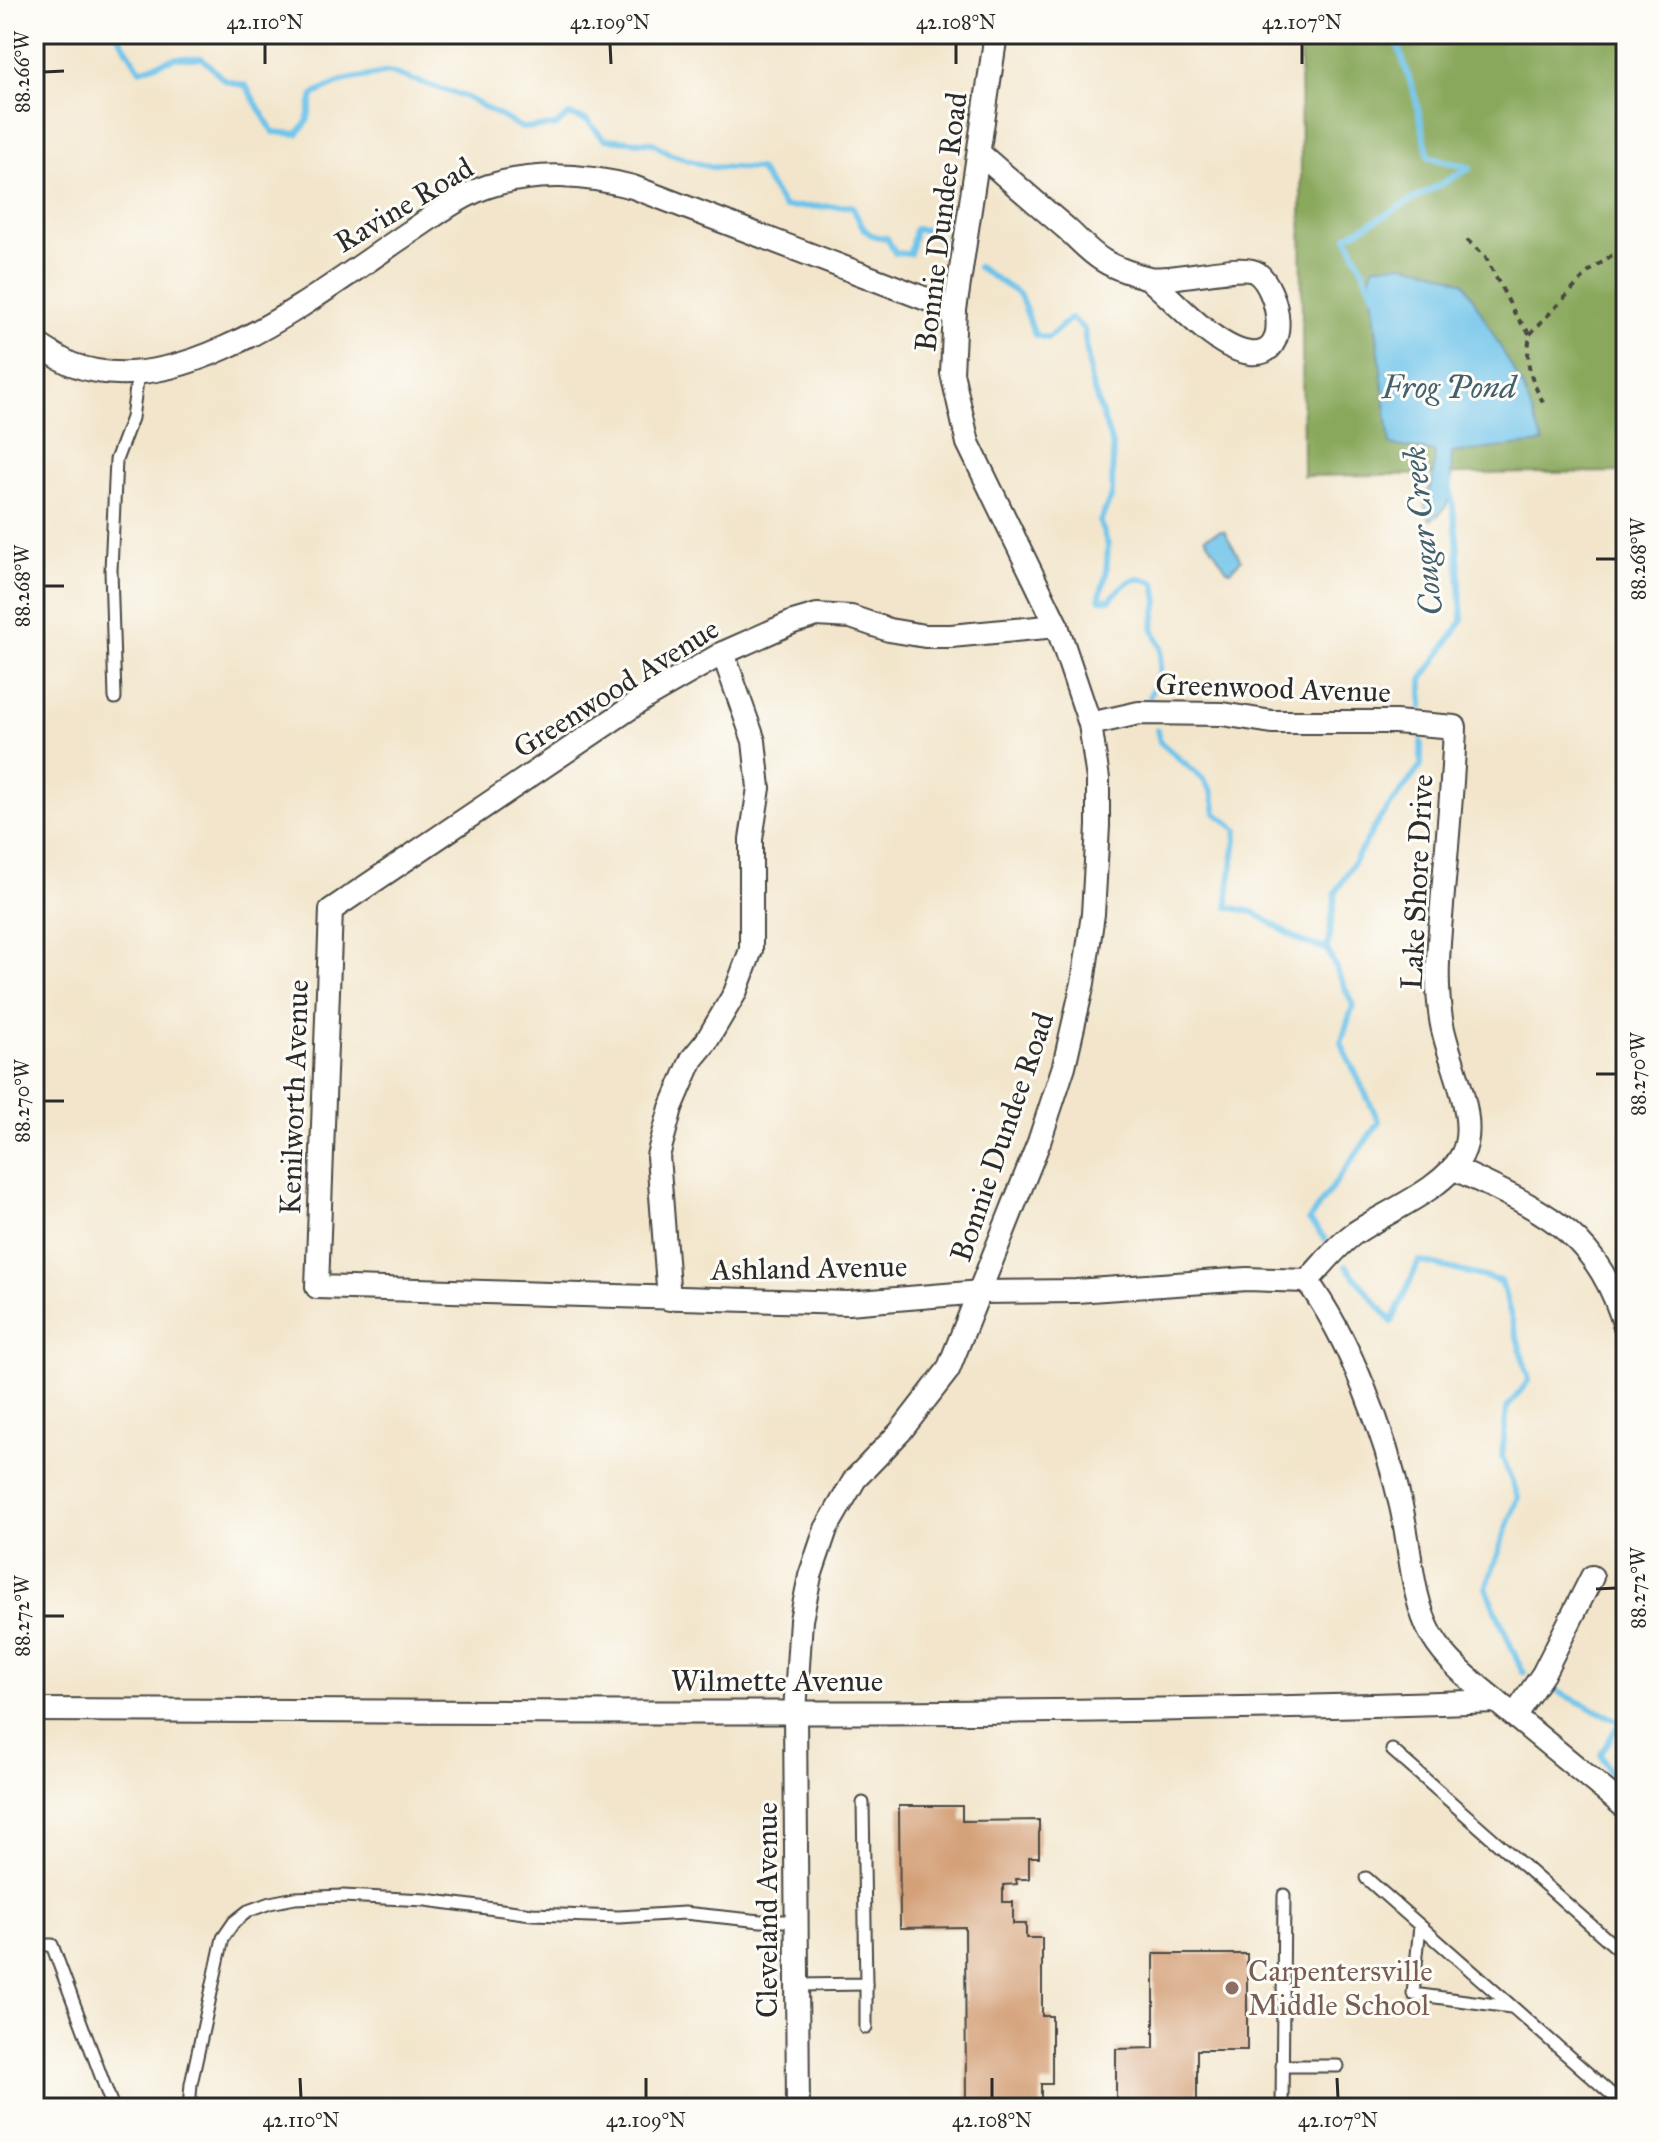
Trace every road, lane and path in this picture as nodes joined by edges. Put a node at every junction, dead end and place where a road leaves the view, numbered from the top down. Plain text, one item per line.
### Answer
1 (996, 34) edge
2 (979, 153) junction
3 (1467, 240) dead end
4 (1626, 245) edge
5 (1148, 278) junction
6 (955, 310) junction
7 (1530, 334) junction
8 (34, 342) edge
9 (138, 373) junction
10 (1546, 407) dead end
11 (1057, 626) junction
12 (723, 653) junction
13 (115, 698) dead end
14 (1090, 724) junction
15 (1455, 727) joint
16 (331, 910) joint
17 (1453, 1168) junction
18 (1307, 1281) junction
19 (317, 1287) joint
20 (981, 1292) junction
21 (669, 1299) junction
22 (1626, 1330) edge
23 (1592, 1577) dead end
24 (1496, 1701) junction
25 (34, 1710) edge
26 (795, 1712) junction
27 (1515, 1715) junction
28 (1392, 1750) dead end
29 (863, 1803) dead end
30 (1626, 1808) edge
31 (1366, 1878) dead end
32 (1284, 1895) dead end
33 (797, 1921) junction
34 (1420, 1926) junction
35 (34, 1945) edge
36 (1626, 1956) edge
37 (866, 1984) junction
38 (798, 1985) junction
39 (1512, 2007) junction
40 (866, 2028) dead end
41 (1282, 2066) junction
42 (1338, 2066) dead end
43 (1626, 2107) edge
44 (113, 2108) edge
45 (189, 2108) edge
46 (798, 2108) edge
47 (1282, 2108) edge

1 - 2 street, Bonnie Dundee Road
2 - 5 street
2 - 6 street, Bonnie Dundee Road
3 - 7 path
4 - 7 path
5 - 5 street
6 - 9 street, Ravine Road
6 - 11 street, Bonnie Dundee Road
7 - 10 path
8 - 9 street, Ravine Road
9 - 13 lane
11 - 12 street, Greenwood Avenue
11 - 14 street, Bonnie Dundee Road
12 - 16 street, Greenwood Avenue
12 - 21 street
14 - 15 street, Greenwood Avenue
14 - 20 street, Bonnie Dundee Road
15 - 17 street, Lake Shore Drive
16 - 19 street, Kenilworth Avenue
17 - 18 street
17 - 22 street
18 - 20 street, Ashland Avenue
18 - 24 street
19 - 21 street, Ashland Avenue
20 - 21 street, Ashland Avenue
20 - 26 street, Bonnie Dundee Road
23 - 27 street
24 - 26 street, Wilmette Avenue
24 - 27 street
25 - 26 street, Wilmette Avenue
26 - 33 street, Cleveland Avenue
27 - 30 street
28 - 36 lane
29 - 37 lane
31 - 34 lane
32 - 41 lane
33 - 38 street, Cleveland Avenue
33 - 45 lane
34 - 39 lane
34 - 39 lane
35 - 44 lane
37 - 38 lane
37 - 40 lane
38 - 46 street, Cleveland Avenue
39 - 43 lane
41 - 42 lane
41 - 47 lane

